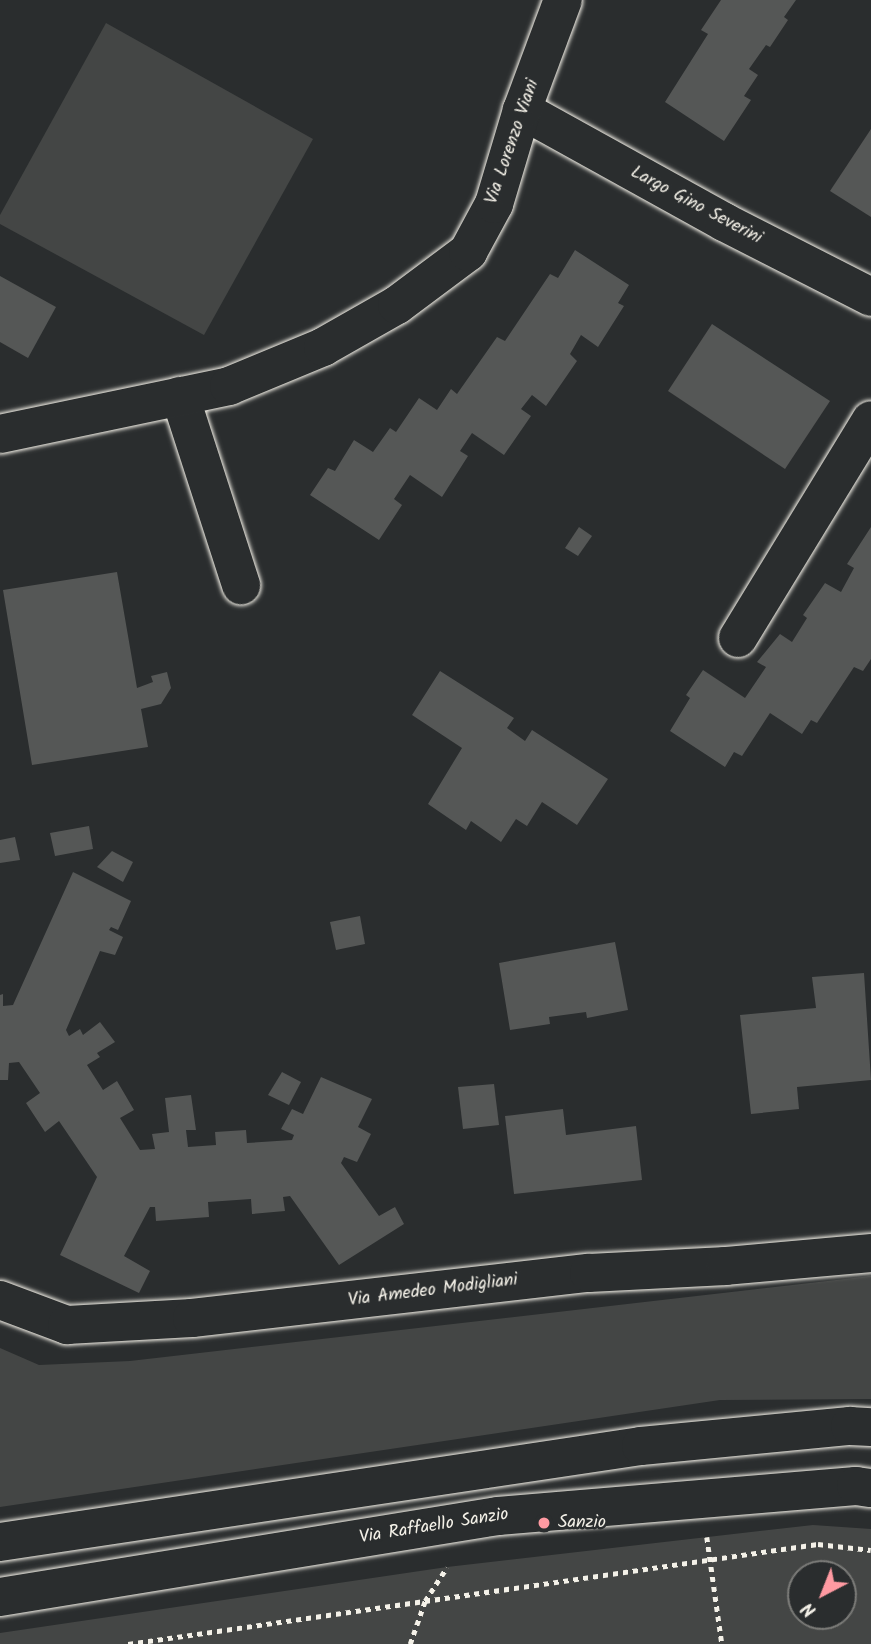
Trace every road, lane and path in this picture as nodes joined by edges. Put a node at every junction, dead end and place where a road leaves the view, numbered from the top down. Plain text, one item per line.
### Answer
1 (564, 0) edge
2 (522, 110) junction
3 (871, 297) edge
4 (180, 396) junction
5 (871, 420) edge
6 (0, 433) edge
7 (241, 585) dead end
8 (738, 638) dead end
9 (871, 1252) edge
10 (0, 1300) edge
11 (871, 1427) edge
12 (871, 1488) edge
13 (706, 1533) dead end
14 (0, 1542) edge
15 (871, 1550) edge
16 (710, 1560) junction
17 (452, 1561) dead end
18 (0, 1597) edge
19 (425, 1601) junction
20 (128, 1644) edge
21 (410, 1644) edge
22 (722, 1644) edge

1 - 2 street, Via Lorenzo Viani
2 - 3 street, Largo Gino Severini
2 - 4 street, Via Lorenzo Viani
4 - 6 street, Via Lorenzo Viani
4 - 7 street
5 - 8 street
9 - 10 street, Via Amedeo Modigliani
11 - 14 street
12 - 18 street, Via Raffaello Sanzio
13 - 16 path
15 - 16 path
16 - 19 path
16 - 22 path
17 - 19 path
19 - 20 path
19 - 21 path

